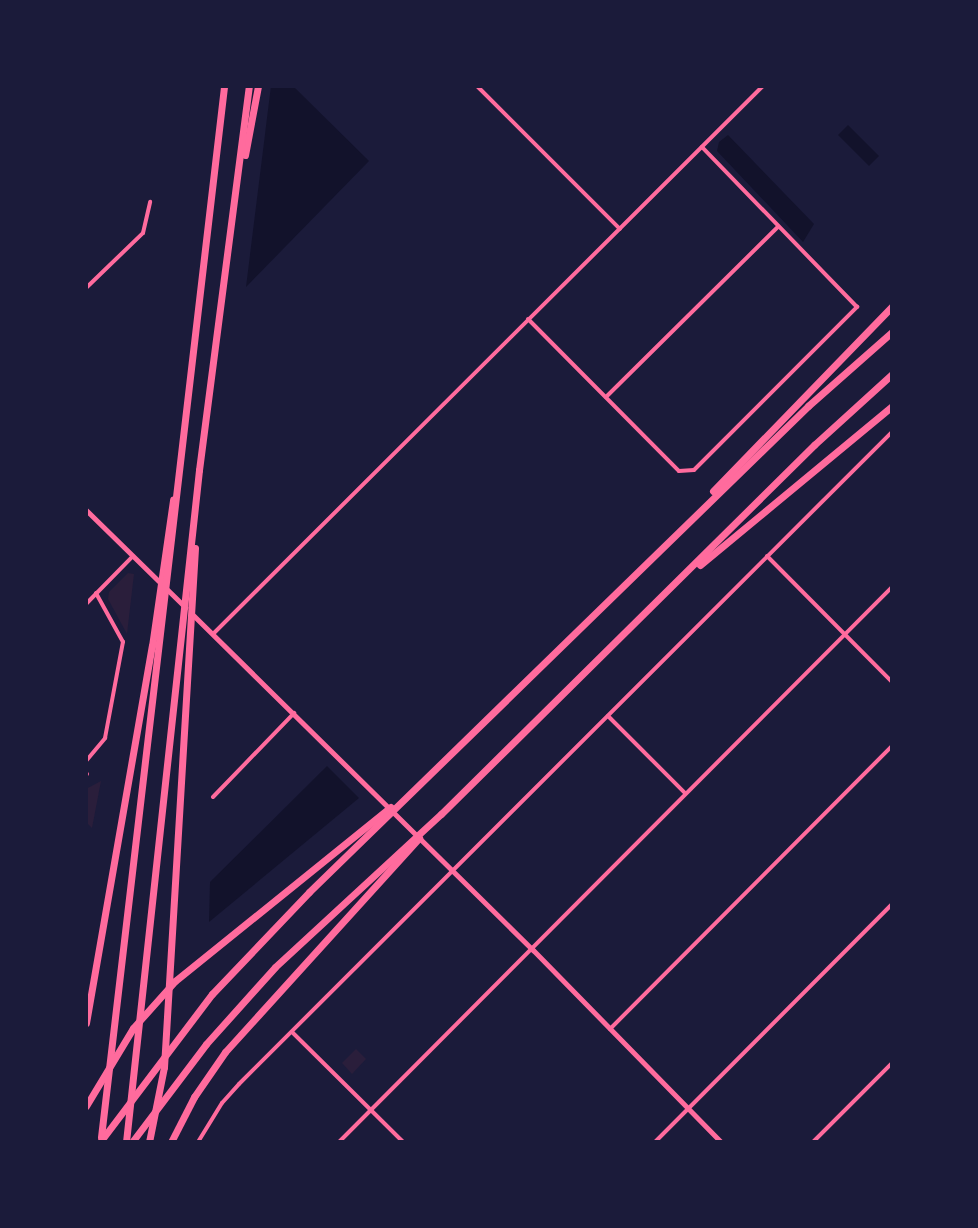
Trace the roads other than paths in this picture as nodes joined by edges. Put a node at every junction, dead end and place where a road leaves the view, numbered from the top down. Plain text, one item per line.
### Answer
1 (224, 86) edge
2 (249, 86) edge
3 (258, 86) edge
4 (477, 86) edge
5 (763, 86) edge
6 (702, 147) junction
7 (150, 202) dead end
8 (234, 216) junction
9 (778, 227) junction
10 (620, 229) junction
11 (86, 287) edge
12 (892, 306) edge
13 (528, 319) junction
14 (892, 332) edge
15 (892, 374) edge
16 (606, 397) junction
17 (892, 406) edge
18 (892, 432) edge
19 (181, 467) junction
20 (199, 470) junction
21 (86, 510) edge
22 (674, 535) junction
23 (133, 556) junction
24 (767, 556) junction
25 (892, 587) edge
26 (96, 593) junction
27 (662, 598) junction
28 (86, 604) edge
29 (212, 634) junction
30 (844, 634) junction
31 (892, 682) edge
32 (294, 713) junction
33 (608, 716) junction
34 (892, 746) edge
35 (86, 761) edge
36 (685, 793) junction
37 (213, 797) dead end
38 (366, 831) junction
39 (395, 858) junction
40 (454, 871) junction
41 (892, 904) edge
42 (533, 950) junction
43 (86, 1023) edge
44 (610, 1029) junction
45 (292, 1032) junction
46 (892, 1063) edge
47 (86, 1106) edge
48 (688, 1109) junction
49 (371, 1110) junction
50 (149, 1141) edge
51 (100, 1142) edge
52 (129, 1142) edge
53 (171, 1142) edge
54 (198, 1142) edge
55 (339, 1142) edge
56 (403, 1142) edge
57 (655, 1142) edge
58 (721, 1142) edge
59 (813, 1142) edge

1 - 19 highway
2 - 8 highway
3 - 8 highway
4 - 10 street
5 - 6 street
6 - 9 street
6 - 10 street
7 - 11 street
8 - 20 highway
9 - 16 street
9 - 16 street
10 - 13 street
12 - 22 highway
13 - 16 street
13 - 29 street
14 - 22 highway
15 - 27 highway
17 - 27 highway
18 - 24 street
19 - 43 highway
19 - 51 highway
20 - 50 highway
20 - 52 highway
21 - 23 street
22 - 38 highway
23 - 26 street
23 - 29 street
24 - 30 street
24 - 33 street
25 - 30 street
26 - 28 street
26 - 35 street
27 - 39 highway
29 - 32 street
30 - 31 street
30 - 36 street
32 - 37 street
32 - 40 street
33 - 36 street
33 - 40 street
34 - 44 street
36 - 42 street
38 - 47 highway
38 - 51 highway
39 - 52 highway
39 - 53 highway
40 - 42 street
40 - 45 street
41 - 48 street
42 - 44 street
42 - 49 street
44 - 48 street
45 - 49 street
45 - 54 street
46 - 59 street
48 - 57 street
48 - 58 street
49 - 55 street
49 - 56 street

